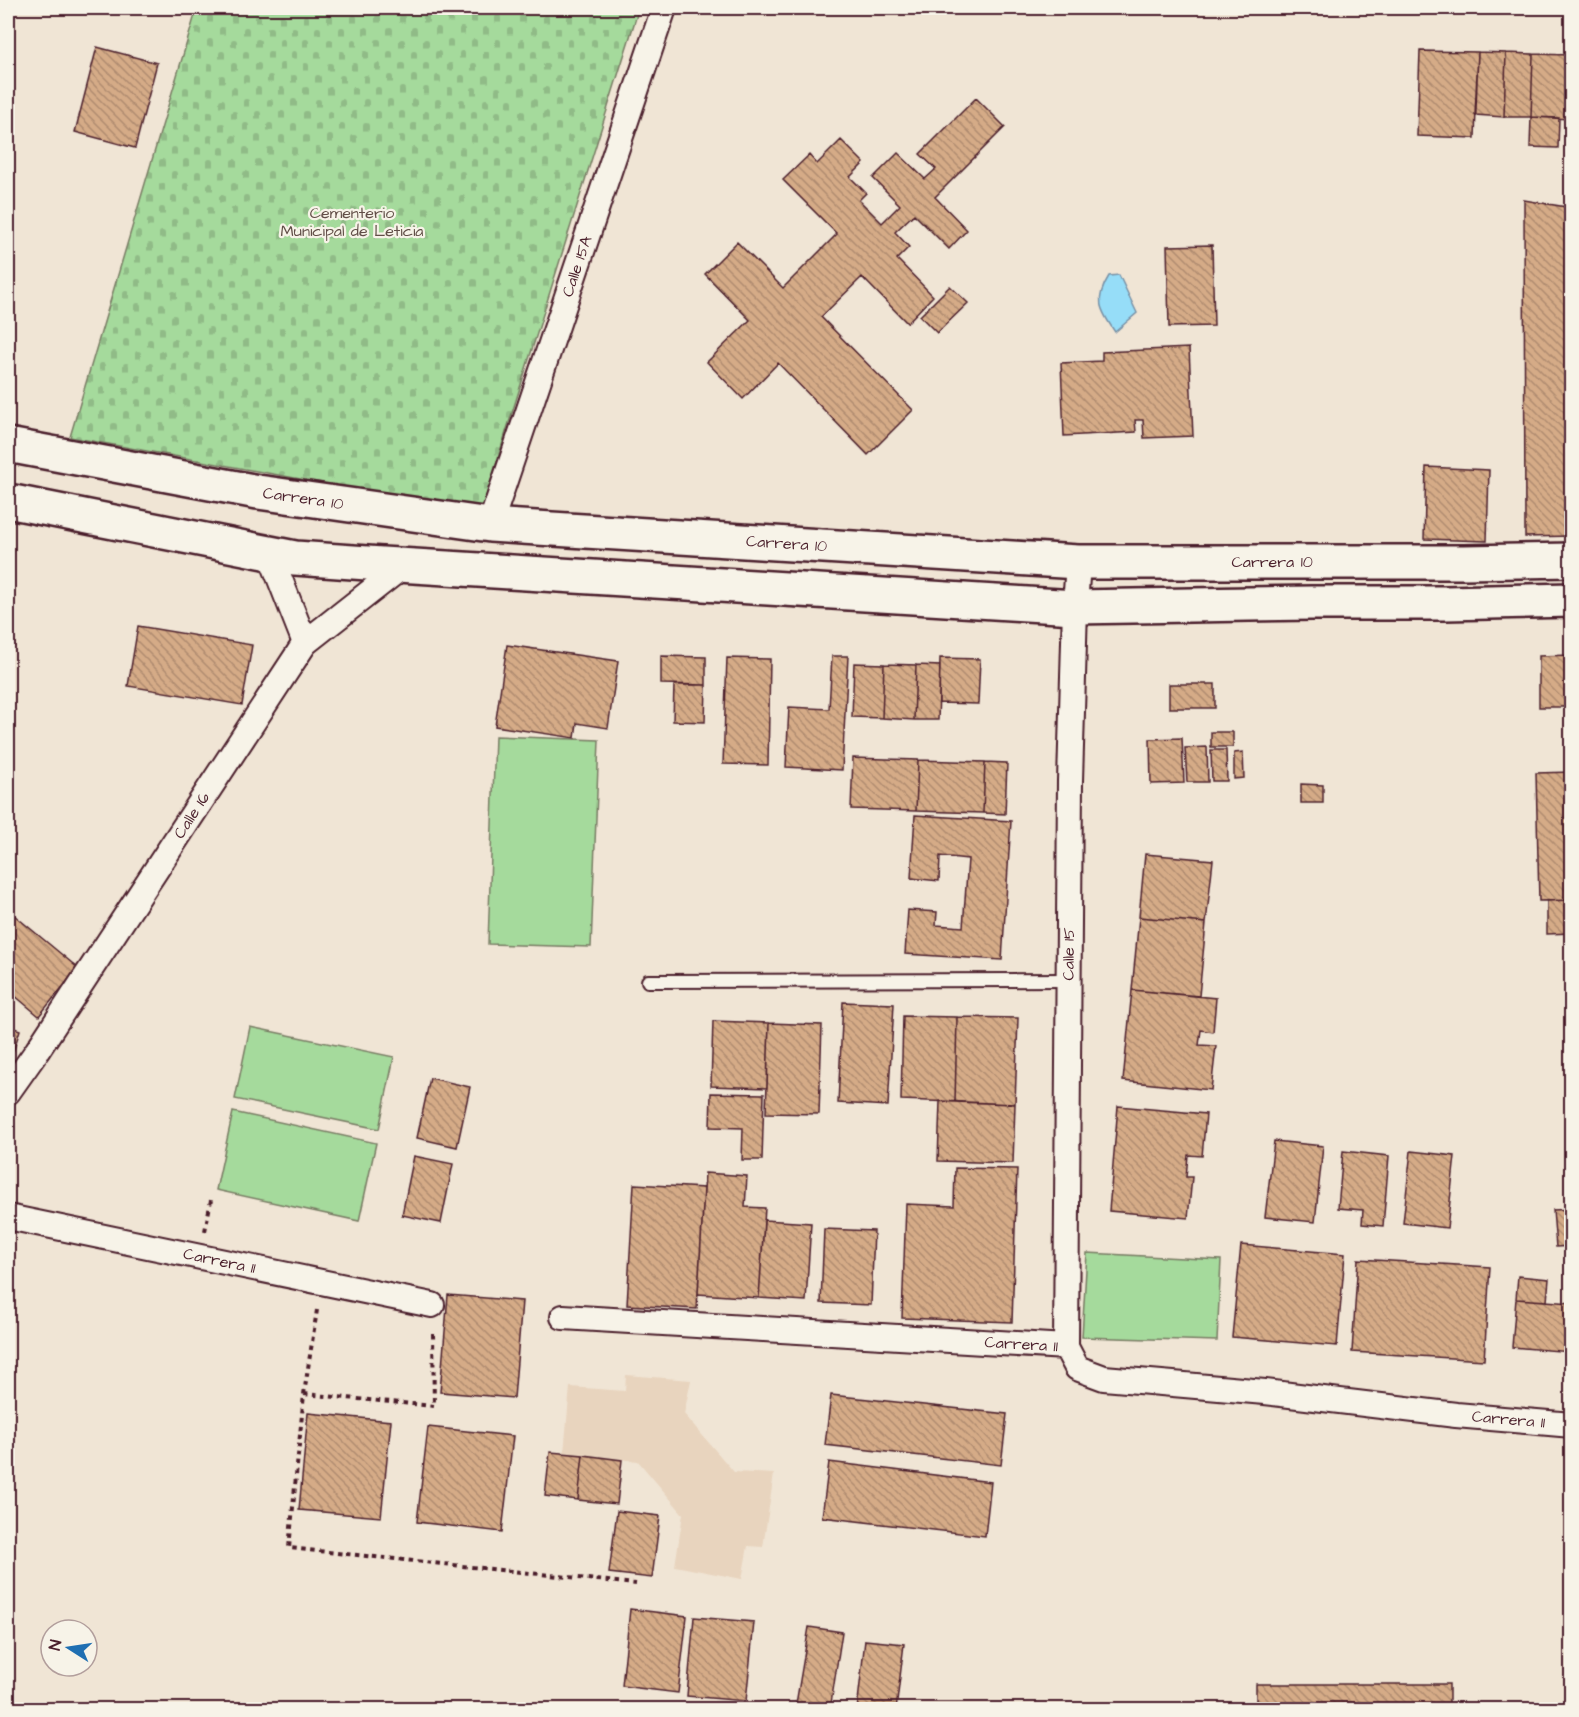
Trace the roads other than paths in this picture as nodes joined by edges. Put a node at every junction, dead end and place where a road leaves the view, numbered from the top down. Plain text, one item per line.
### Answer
1 (664, 8) edge
2 (8, 445) edge
3 (8, 501) edge
4 (489, 525) junction
5 (270, 554) junction
6 (1572, 560) edge
7 (1078, 562) junction
8 (403, 566) junction
9 (1572, 600) edge
10 (1075, 607) junction
11 (305, 643) junction
12 (1068, 980) junction
13 (648, 981) dead end
14 (8, 1092) edge
15 (8, 1217) edge
16 (432, 1305) road end
17 (563, 1317) dead end
18 (1065, 1347) junction
19 (1572, 1425) edge

1 - 4 street, Calle 15A
2 - 4 main road, Carrera 10
3 - 5 main road
4 - 7 main road, Carrera 10
5 - 8 main road
5 - 11 street
6 - 7 main road, Carrera 10
7 - 10 street, Calle 15
8 - 10 main road
8 - 11 street, Calle 16
9 - 10 main road
10 - 12 street, Calle 15
11 - 14 street, Calle 16
12 - 13 lane
12 - 18 street, Calle 15
15 - 16 street, Carrera 11
17 - 18 street, Carrera 11
18 - 19 street, Carrera 11

